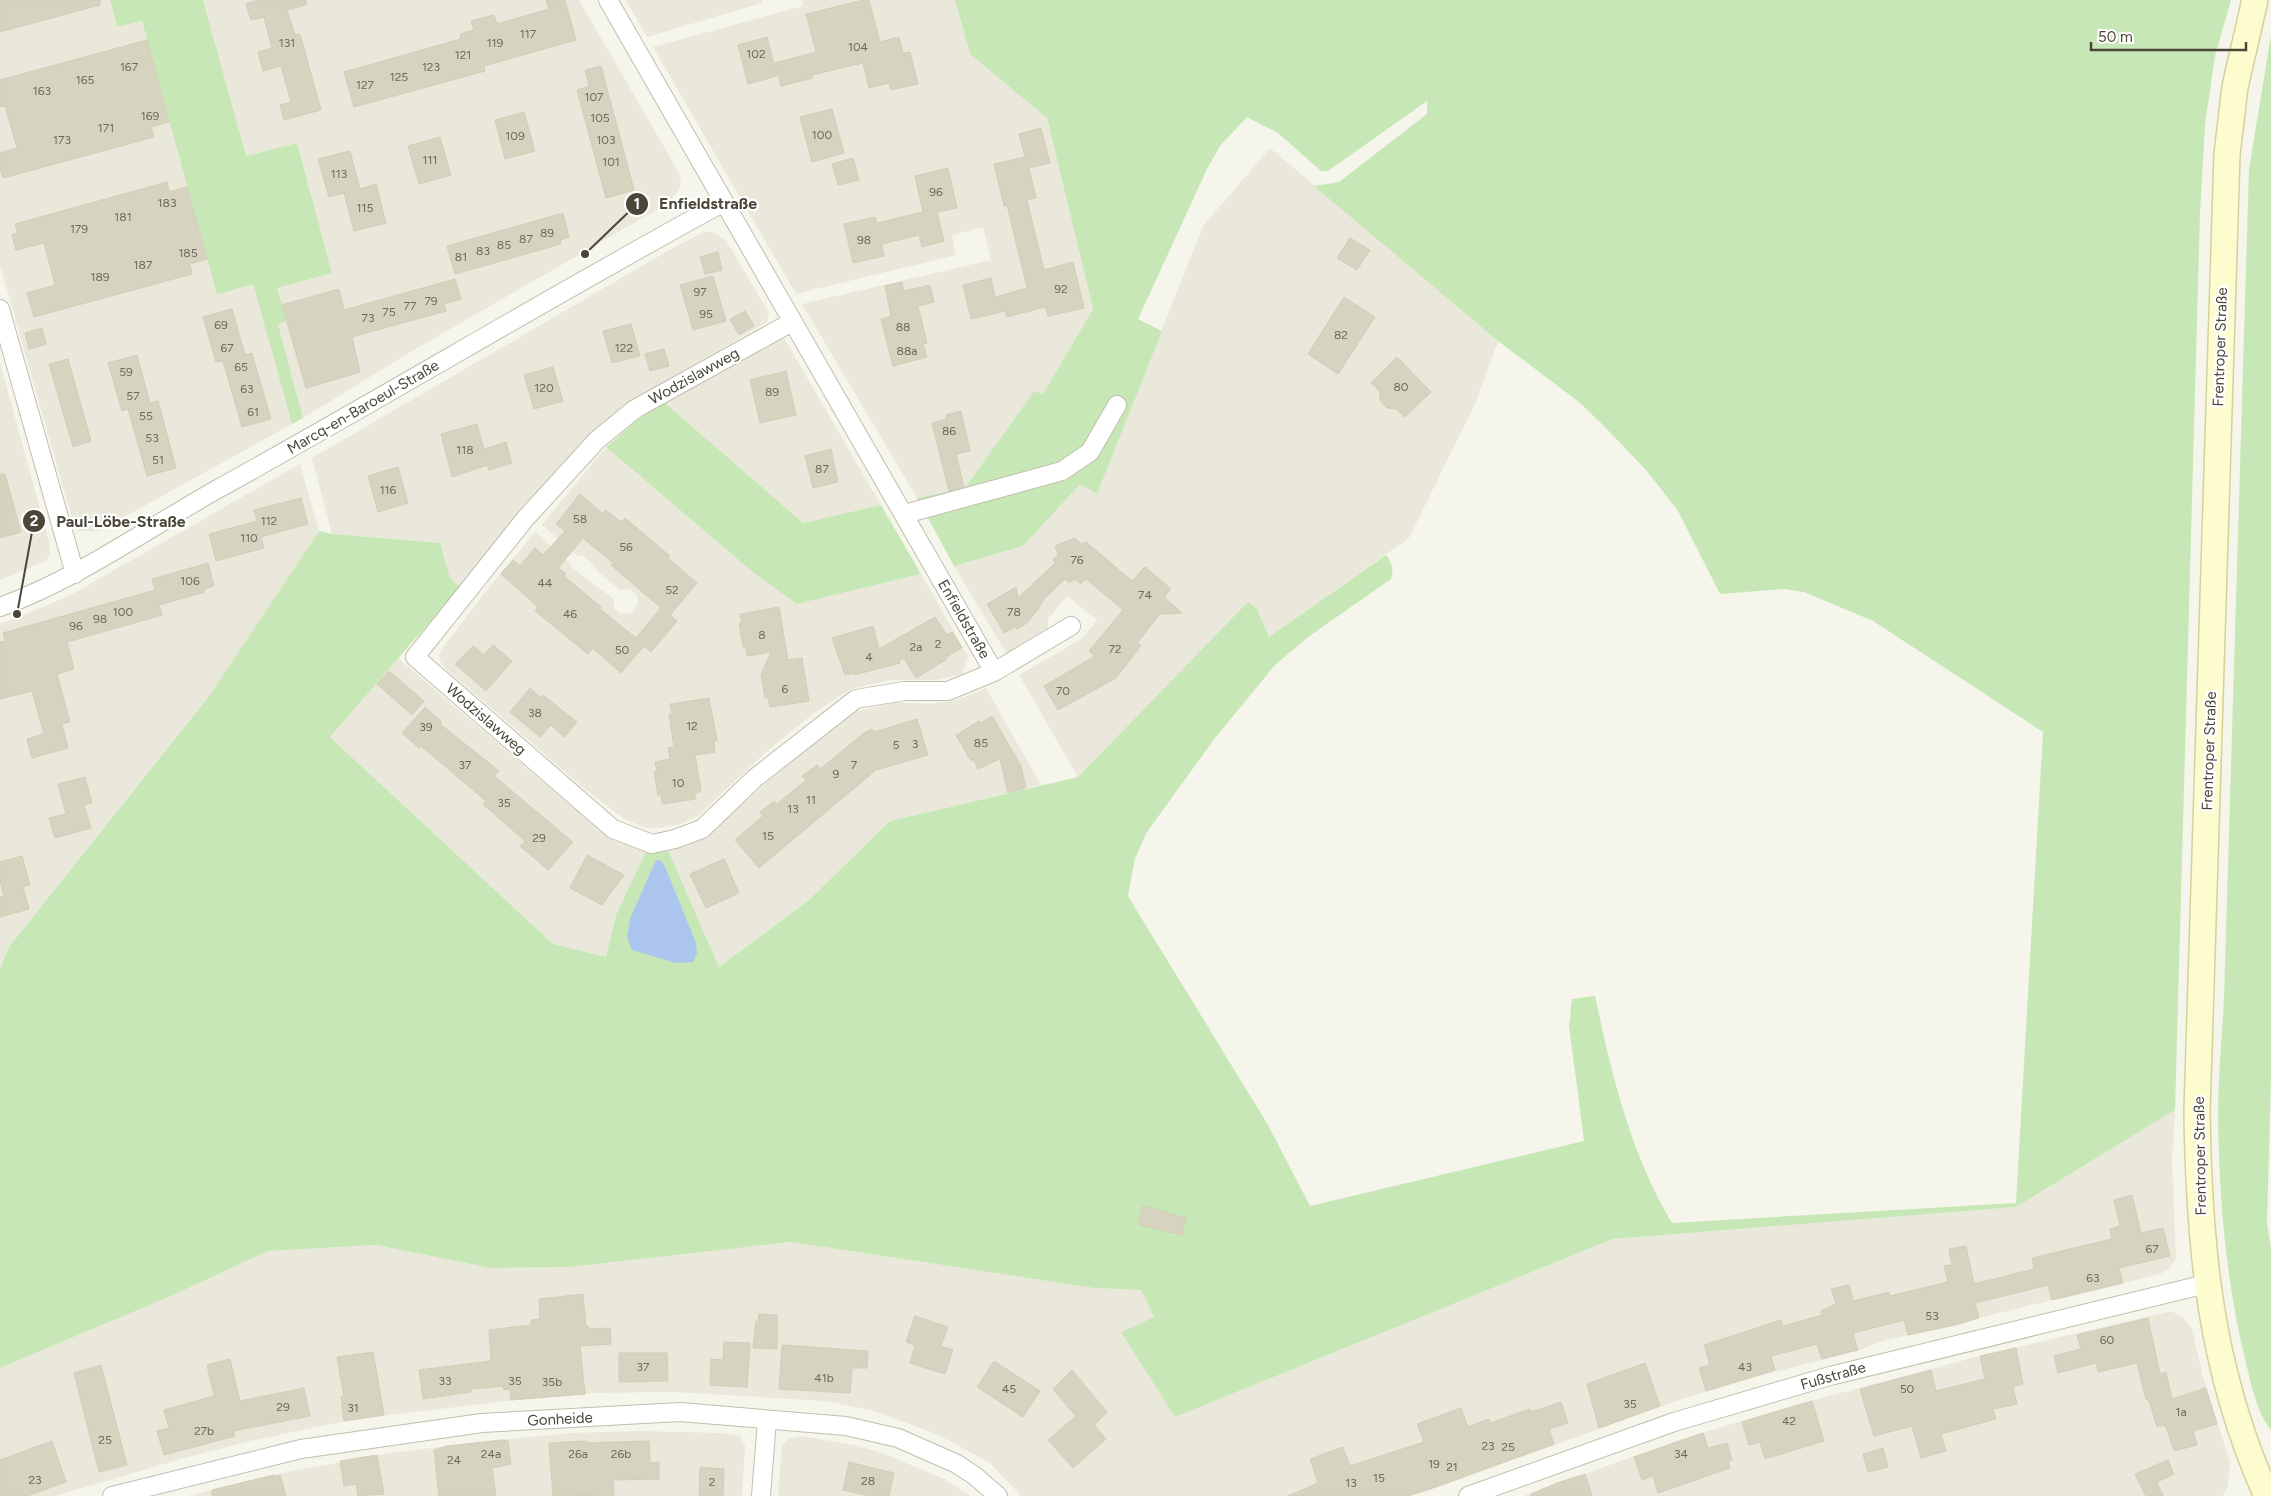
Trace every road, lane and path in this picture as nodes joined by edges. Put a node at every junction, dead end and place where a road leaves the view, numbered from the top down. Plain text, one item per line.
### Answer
1 (608, 0) edge
2 (2255, 0) edge
3 (724, 202) junction
4 (0, 309) edge
5 (792, 322) junction
6 (1117, 406) dead end
7 (904, 514) junction
8 (75, 574) junction
9 (0, 607) edge
10 (1071, 626) dead end
11 (994, 672) junction
12 (2206, 1284) junction
13 (776, 1420) junction
14 (112, 1496) edge
15 (760, 1496) edge
16 (998, 1496) edge
17 (1468, 1496) edge
18 (2267, 1496) edge

1 - 3 street, Enfieldstraße
2 - 12 main road, Frentroper Straße
3 - 5 street, Enfieldstraße
3 - 8 street, Marcq-en-Baroeul-Straße
4 - 8 street
5 - 7 street, Enfieldstraße
5 - 11 street, Wodzislawweg
6 - 7 street
7 - 11 street, Enfieldstraße
8 - 9 street, Marcq-en-Baroeul-Straße
10 - 11 street, Enfieldstraße
12 - 17 street, Fußstraße
12 - 18 main road, Frentroper Straße
13 - 14 street, Gonheide
13 - 15 street
13 - 16 street, Gonheide

